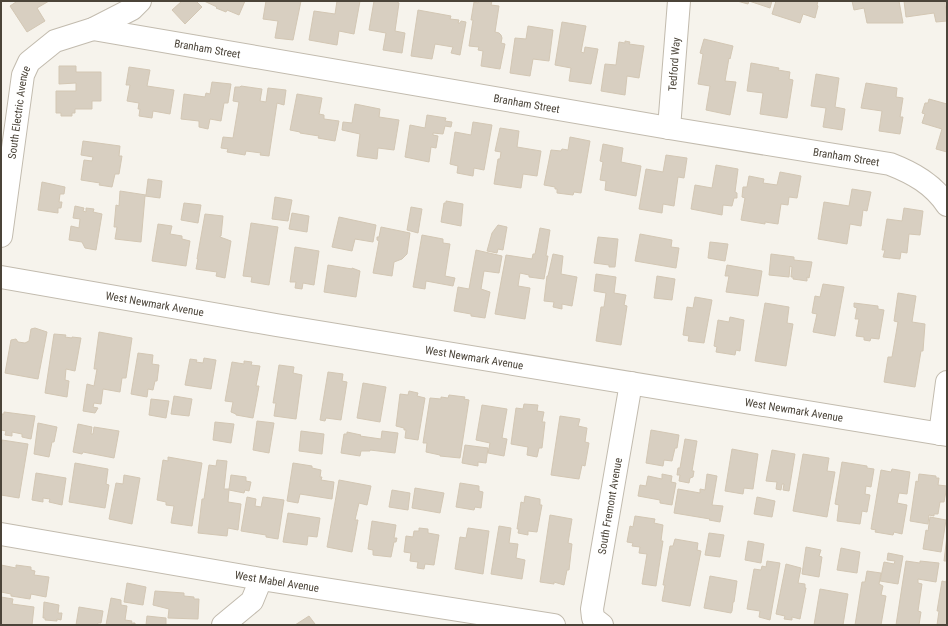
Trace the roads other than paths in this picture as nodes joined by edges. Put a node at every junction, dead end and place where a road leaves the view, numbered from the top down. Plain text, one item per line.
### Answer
1 (140, 1) edge
2 (679, 1) edge
3 (93, 29) junction
4 (669, 128) junction
5 (947, 205) edge
6 (1, 236) edge
7 (1, 278) edge
8 (947, 382) edge
9 (631, 383) junction
10 (943, 434) edge
11 (1, 534) edge
12 (261, 579) junction
13 (223, 625) edge
14 (554, 625) edge
15 (602, 625) edge

1 - 3 street, South Electric Avenue
2 - 4 street, Tedford Way
3 - 4 street, Branham Street
3 - 6 street, South Electric Avenue
4 - 5 street, Branham Street
7 - 9 street, West Newmark Avenue
8 - 10 street
9 - 10 street, West Newmark Avenue
9 - 15 street, South Fremont Avenue
11 - 12 street, West Mabel Avenue
12 - 13 street
12 - 14 street, West Mabel Avenue

